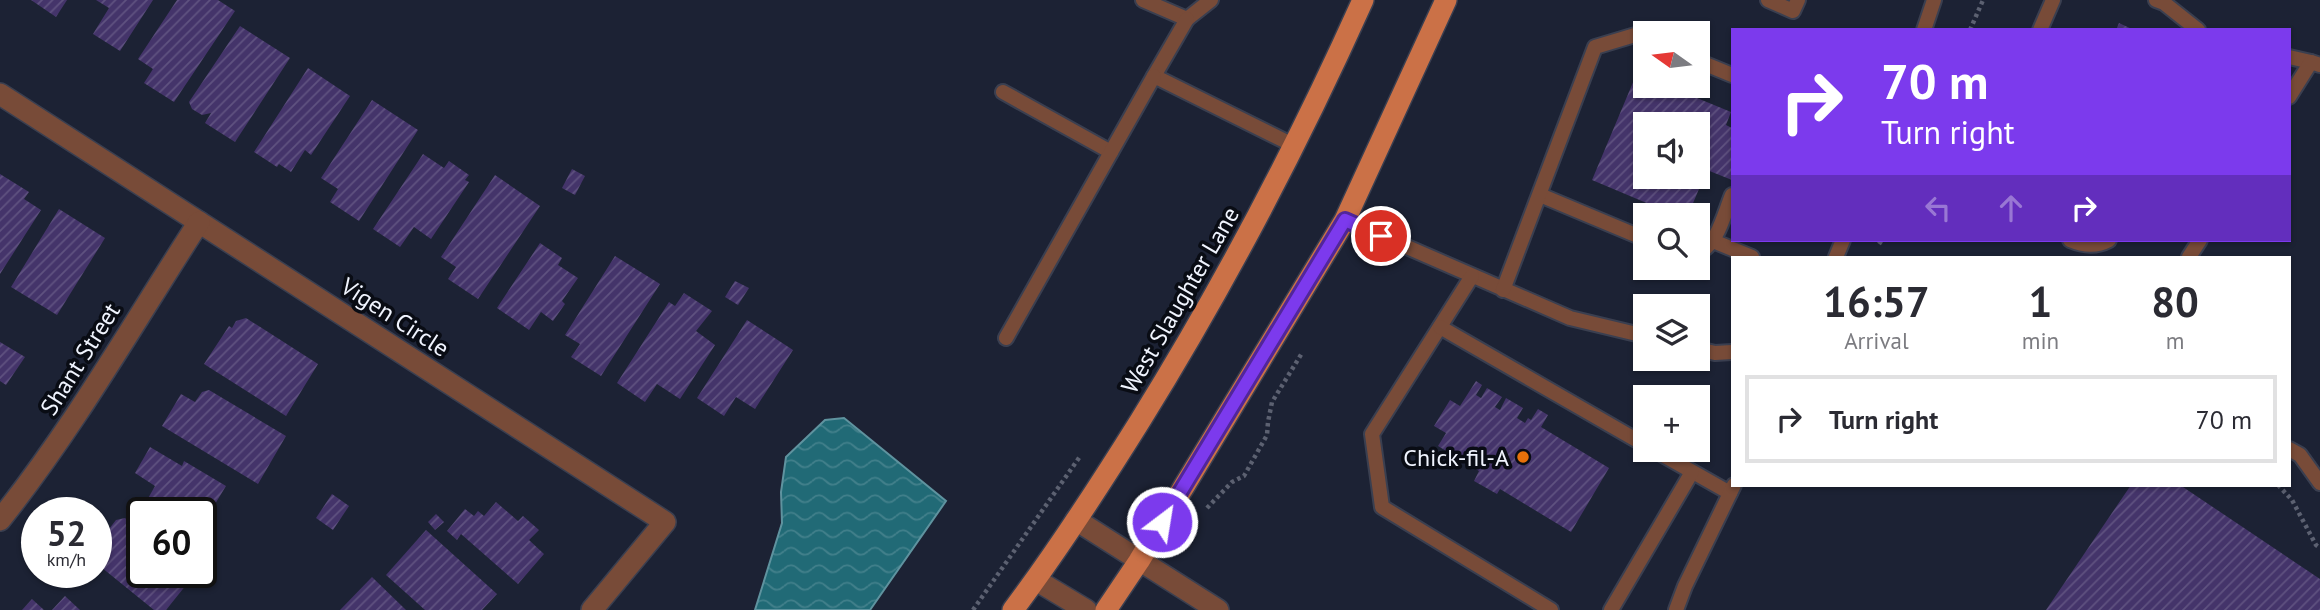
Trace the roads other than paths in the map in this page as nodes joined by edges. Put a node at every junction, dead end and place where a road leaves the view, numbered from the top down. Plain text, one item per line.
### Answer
1 (1143, 0) edge
2 (1212, 0) edge
3 (1363, 0) edge
4 (1446, 0) edge
5 (1768, 0) edge
6 (1798, 0) edge
7 (1934, 0) edge
8 (2053, 0) edge
9 (2156, 0) edge
10 (1187, 19) junction
11 (1925, 28) edge
12 (2041, 28) edge
13 (2195, 28) edge
14 (1633, 36) edge
15 (2291, 58) edge
16 (2316, 64) edge
17 (1710, 66) edge
18 (1731, 75) edge
19 (1154, 76) junction
20 (1003, 92) dead end
21 (0, 94) edge
22 (2291, 95) edge
23 (1295, 146) junction
24 (1111, 152) junction
25 (1540, 195) junction
26 (1731, 197) edge
27 (1345, 220) junction
28 (199, 222) junction
29 (1633, 234) edge
30 (1713, 241) junction
31 (2076, 242) edge
32 (2105, 242) edge
33 (1710, 243) edge
34 (1750, 256) edge
35 (1472, 276) junction
36 (1503, 290) junction
37 (1440, 327) junction
38 (1633, 333) edge
39 (1006, 338) dead end
40 (1710, 352) edge
41 (1731, 352) edge
42 (1633, 438) edge
43 (2291, 450) edge
44 (1675, 462) edge
45 (1692, 472) junction
46 (2320, 483) edge
47 (1732, 489) edge
48 (0, 520) edge
49 (1076, 520) junction
50 (1139, 561) junction
51 (1036, 580) junction
52 (593, 610) edge
53 (1013, 610) edge
54 (1086, 610) edge
55 (1106, 610) edge
56 (1218, 610) edge
57 (1551, 610) edge
58 (1611, 610) edge
59 (1676, 610) edge

1 - 10 lane
2 - 10 lane
3 - 23 main road, West Slaughter Lane
4 - 27 main road
5 - 6 lane
7 - 11 lane
8 - 12 lane
9 - 13 lane
10 - 19 lane
14 - 25 lane
15 - 16 lane
16 - 22 lane
17 - 18 lane
19 - 23 lane
19 - 24 lane
20 - 24 lane
21 - 28 street, Vigen Circle
23 - 49 main road, West Slaughter Lane
24 - 39 lane
25 - 29 lane
25 - 36 lane
26 - 30 lane
27 - 35 lane
27 - 50 main road
28 - 48 street, Shant Street
28 - 52 street, Vigen Circle
30 - 33 lane
30 - 34 lane
31 - 32 lane
35 - 36 lane
35 - 37 lane
36 - 38 lane
37 - 42 lane
37 - 57 lane
40 - 41 lane
43 - 46 lane
44 - 45 lane
45 - 47 lane
45 - 58 lane
47 - 59 lane
49 - 50 street
49 - 51 main road, West Slaughter Lane
50 - 55 main road
50 - 56 street
51 - 53 main road, West Slaughter Lane
51 - 54 street

